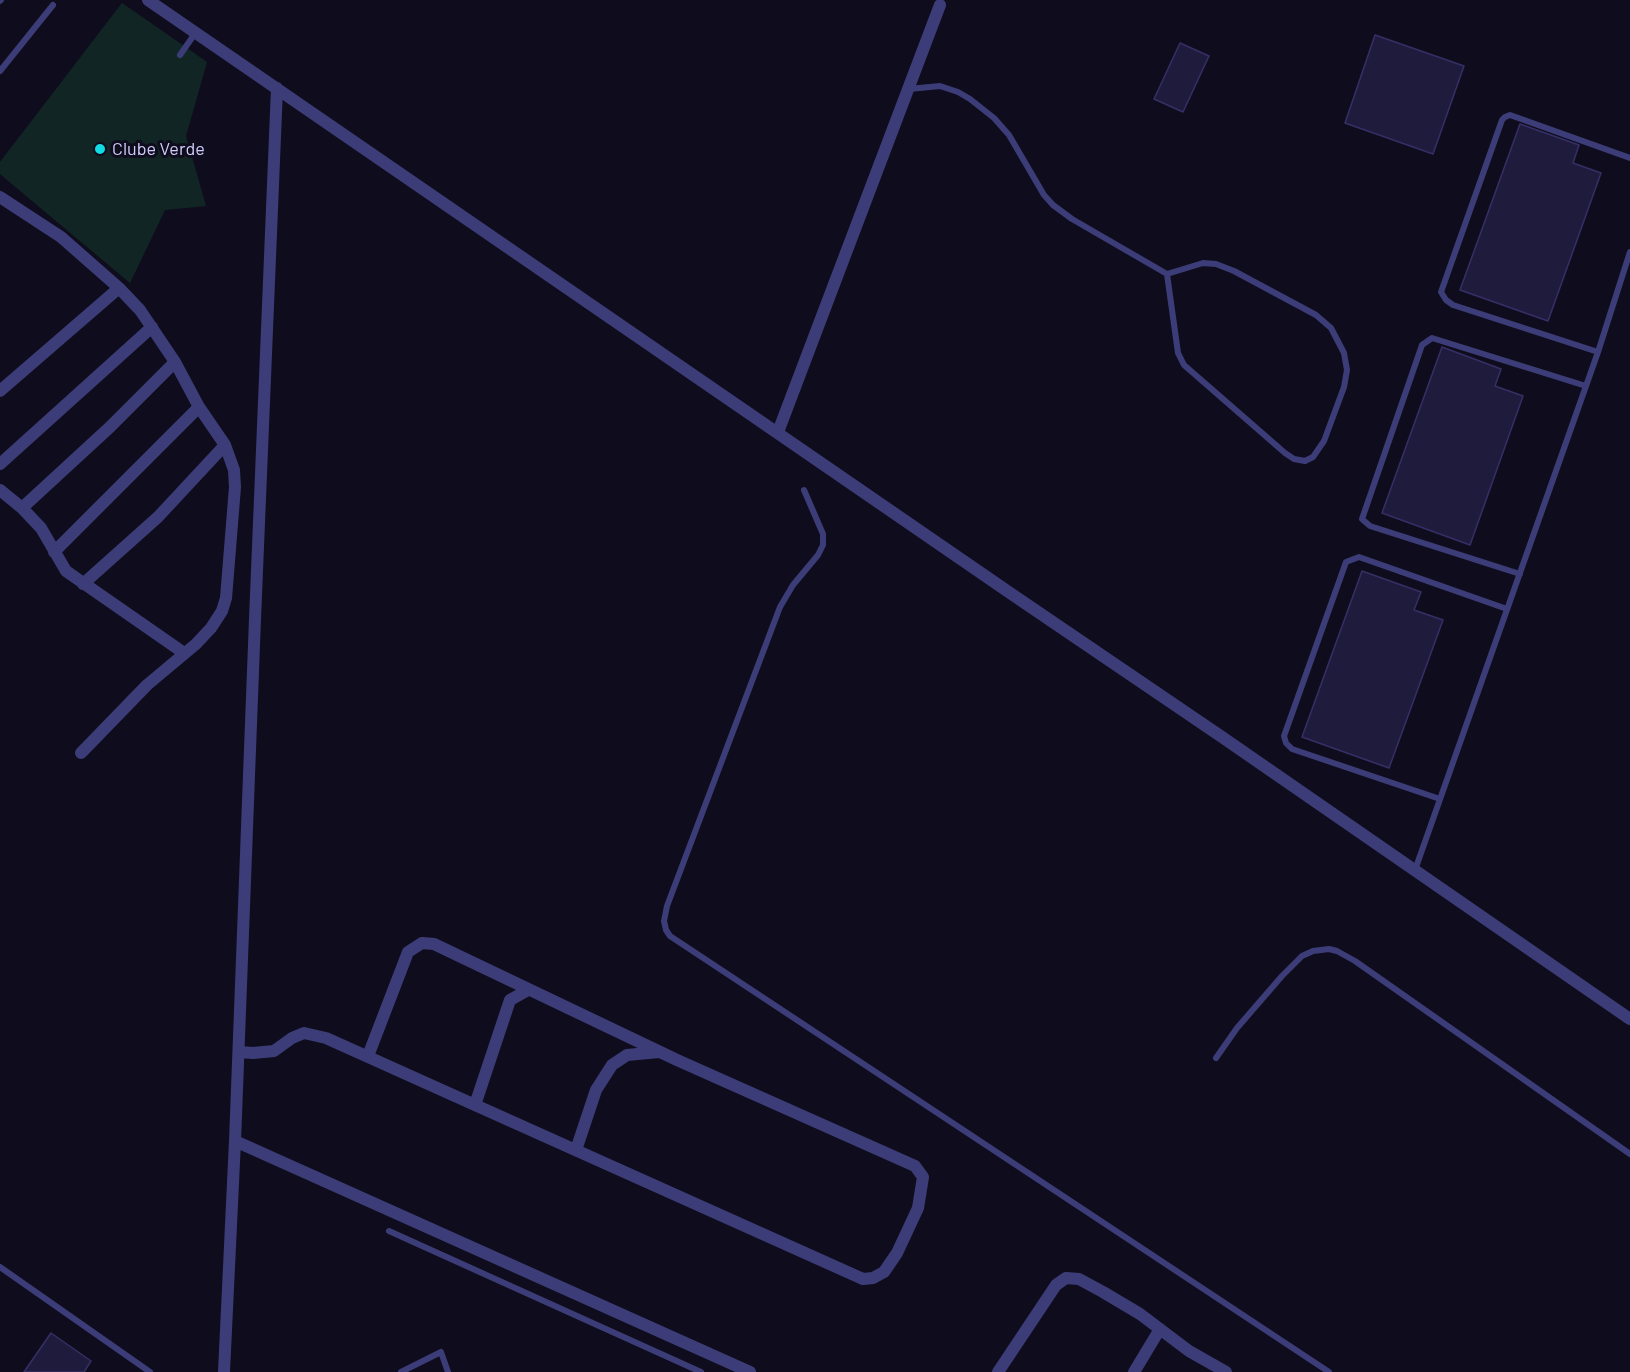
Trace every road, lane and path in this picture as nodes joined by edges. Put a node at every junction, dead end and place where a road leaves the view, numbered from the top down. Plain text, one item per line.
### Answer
1 (148, 0) edge
2 (53, 4) dead end
3 (940, 5) dead end
4 (196, 33) junction
5 (180, 55) dead end
6 (0, 71) edge
7 (277, 88) junction
8 (908, 89) junction
9 (1630, 158) edge
10 (0, 197) edge
11 (1630, 252) edge
12 (1167, 274) junction
13 (119, 288) junction
14 (152, 327) junction
15 (1598, 352) junction
16 (176, 362) junction
17 (1586, 386) junction
18 (0, 391) edge
19 (200, 407) junction
20 (778, 432) junction
21 (225, 445) junction
22 (0, 464) edge
23 (0, 490) edge
24 (804, 490) dead end
25 (22, 508) junction
26 (54, 552) junction
27 (1520, 574) junction
28 (83, 584) junction
29 (1507, 609) junction
30 (184, 654) junction
31 (81, 753) dead end
32 (1440, 799) junction
33 (1415, 870) junction
34 (528, 990) junction
35 (1630, 1019) edge
36 (239, 1052) junction
37 (659, 1052) junction
38 (368, 1056) junction
39 (1215, 1058) dead end
40 (475, 1105) junction
41 (235, 1141) junction
42 (576, 1150) junction
43 (1630, 1154) edge
44 (389, 1231) dead end
45 (0, 1267) edge
46 (1160, 1329) junction
47 (150, 1372) edge
48 (224, 1372) edge
49 (401, 1372) edge
50 (447, 1372) edge
51 (700, 1372) edge
52 (750, 1372) edge
53 (998, 1372) edge
54 (1134, 1372) edge
55 (1226, 1372) edge
56 (1329, 1372) edge

1 - 4 street
2 - 6 lane
3 - 8 street
4 - 5 lane
4 - 7 street
7 - 20 street
7 - 36 street
8 - 12 lane
8 - 20 street
9 - 15 lane
10 - 13 street
11 - 15 lane
12 - 12 lane
13 - 14 street
13 - 18 street
14 - 16 street
14 - 22 street
15 - 17 lane
16 - 19 street
16 - 25 street
17 - 27 lane
17 - 27 lane
19 - 21 street
19 - 26 street
20 - 33 street
21 - 28 street
21 - 30 street
23 - 25 street
24 - 56 lane
25 - 26 street
26 - 28 street
27 - 29 lane
28 - 30 street
29 - 32 lane
29 - 32 lane
30 - 31 street
32 - 33 lane
33 - 35 street
34 - 37 street
34 - 38 street
34 - 40 street
36 - 38 street
36 - 41 street
37 - 42 street
37 - 42 street
38 - 40 street
39 - 43 lane
40 - 42 street
41 - 48 street
41 - 52 street
44 - 51 lane
45 - 47 lane
46 - 53 street
46 - 54 street
46 - 55 street
49 - 50 lane

